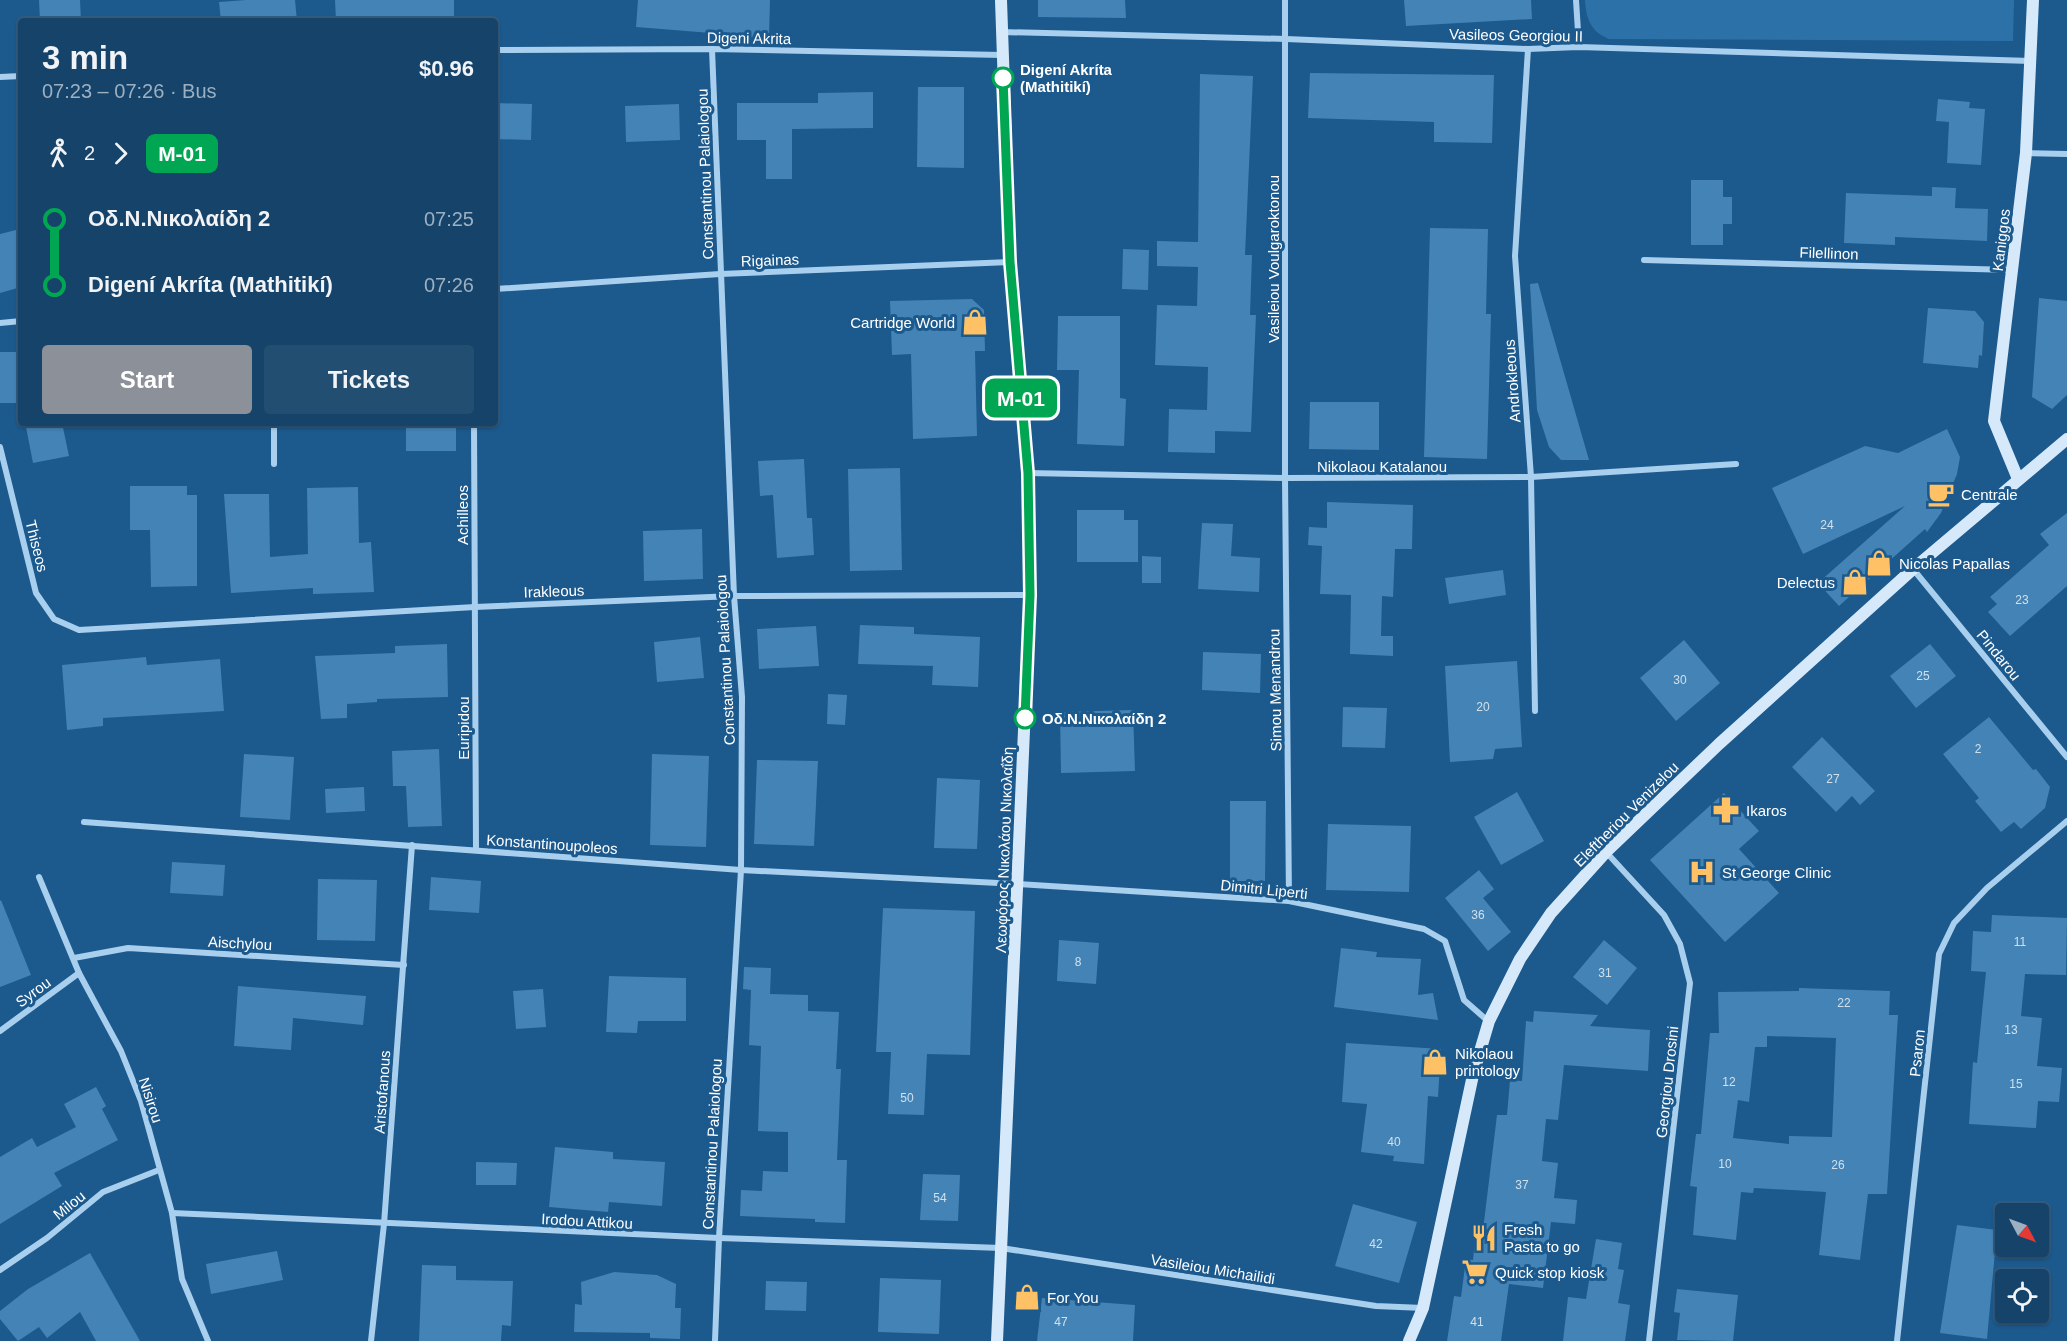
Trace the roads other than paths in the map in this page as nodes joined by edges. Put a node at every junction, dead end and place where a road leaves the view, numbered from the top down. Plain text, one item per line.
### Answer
1 (1001, 0) edge
2 (1285, 0) edge
3 (1576, 0) edge
4 (2033, 0) edge
5 (1001, 32) junction
6 (1286, 39) junction
7 (1579, 47) junction
8 (712, 49) junction
9 (1528, 49) junction
10 (498, 50) edge
11 (1002, 55) junction
12 (2031, 61) junction
13 (18, 76) edge
14 (0, 77) edge
15 (2026, 153) junction
16 (2067, 154) edge
17 (1644, 260) dead end
18 (1010, 262) junction
19 (2013, 270) junction
20 (720, 274) junction
21 (498, 289) edge
22 (18, 321) edge
23 (0, 323) edge
24 (274, 426) edge
25 (474, 426) edge
26 (2067, 439) edge
27 (0, 447) edge
28 (274, 464) dead end
29 (1736, 464) dead end
30 (1028, 473) junction
31 (1531, 477) junction
32 (1285, 478) junction
33 (2018, 479) junction
34 (1913, 569) junction
35 (1030, 595) junction
36 (734, 596) junction
37 (475, 607) junction
38 (79, 630) joint
39 (1535, 711) dead end
40 (2067, 757) edge
41 (2067, 821) edge
42 (84, 822) dead end
43 (412, 845) junction
44 (476, 850) junction
45 (1606, 852) junction
46 (741, 870) junction
47 (39, 877) dead end
48 (1018, 884) junction
49 (1289, 901) junction
50 (74, 958) junction
51 (404, 965) junction
52 (80, 973) junction
53 (1489, 1021) junction
54 (0, 1031) edge
55 (159, 1170) junction
56 (172, 1213) junction
57 (384, 1224) junction
58 (719, 1238) junction
59 (1001, 1248) junction
60 (0, 1270) edge
61 (1423, 1308) junction
62 (208, 1341) edge
63 (371, 1341) edge
64 (715, 1341) edge
65 (997, 1341) edge
66 (1410, 1341) edge
67 (1649, 1341) edge
68 (1897, 1341) edge

1 - 5 street, Λεωφόρος Νικολάου Νικολαΐδη
2 - 6 street, Vasileiou Voulgaroktonou
3 - 7 street
4 - 12 street, Kaniggos
5 - 6 street, Vasileos Georgiou II
5 - 11 street, Λεωφόρος Νικολάου Νικολαΐδη
6 - 9 street, Vasileos Georgiou II
6 - 32 street, Vasileiou Voulgaroktonou
7 - 9 street, Vasileos Georgiou II
7 - 12 street, Vasileos Georgiou II
8 - 10 street, Digeni Akrita
8 - 11 street, Digeni Akrita
8 - 20 street, Constantinou Palaiologou
9 - 31 street, Androkleous
11 - 18 street, Λεωφόρος Νικολάου Νικολαΐδη
12 - 15 street, Kaniggos
13 - 14 street
15 - 16 street
15 - 19 street, Kaniggos
17 - 19 street, Filellinon
18 - 20 street, Rigainas
18 - 30 street, Λεωφόρος Νικολάου Νικολαΐδη
19 - 33 street, Kaniggos
20 - 21 street, Rigainas
20 - 36 street, Constantinou Palaiologou
22 - 23 street
24 - 28 street
25 - 37 street, Achilleos
26 - 33 street, Eleftheriou Venizelou
27 - 38 street, Thiseos
29 - 31 street, Nikolaou Katalanou
30 - 32 street, Nikolaou Katalanou
30 - 35 street, Λεωφόρος Νικολάου Νικολαΐδη
31 - 32 street, Nikolaou Katalanou
31 - 39 street, Androkleous
32 - 49 street, Simou Menandrou
33 - 34 street, Eleftheriou Venizelou
34 - 40 street, Pindarou
34 - 45 street, Eleftheriou Venizelou
35 - 36 street, Irakleous
35 - 48 street, Λεωφόρος Νικολάου Νικολαΐδη
36 - 37 street, Irakleous
36 - 46 street, Constantinou Palaiologou
37 - 38 street, Irakleous
37 - 44 street, Euripidou
41 - 68 street, Psaron
42 - 43 street, Konstantinoupoleos
43 - 44 street, Konstantinoupoleos
43 - 51 street, Aristofanous
44 - 46 street, Konstantinoupoleos
45 - 53 street, Eleftheriou Venizelou
45 - 67 street, Georgiou Drosini
46 - 48 street, Konstantinoupoleos
46 - 58 street, Constantinou Palaiologou
47 - 50 street, Nisirou
48 - 49 street, Dimitri Liperti
48 - 59 street, Λεωφόρος Νικολάου Νικολαΐδη
49 - 53 street, Dimitri Liperti
50 - 51 street, Aischylou
50 - 52 street, Nisirou
51 - 57 street, Aristofanous
52 - 54 street, Syrou
52 - 55 street, Nisirou
53 - 61 street, Eleftheriou Venizelou
55 - 56 street, Nisirou
55 - 60 street, Milou
56 - 57 street, Irodou Attikou
56 - 62 street, Nisirou
57 - 58 street, Irodou Attikou
57 - 63 street, Aristofanous
58 - 59 street, Irodou Attikou
58 - 64 street, Constantinou Palaiologou
59 - 61 street, Vasileiou Michailidi
59 - 65 street, Λεωφόρος Νικολάου Νικολαΐδη
61 - 66 street, Eleftheriou Venizelou

